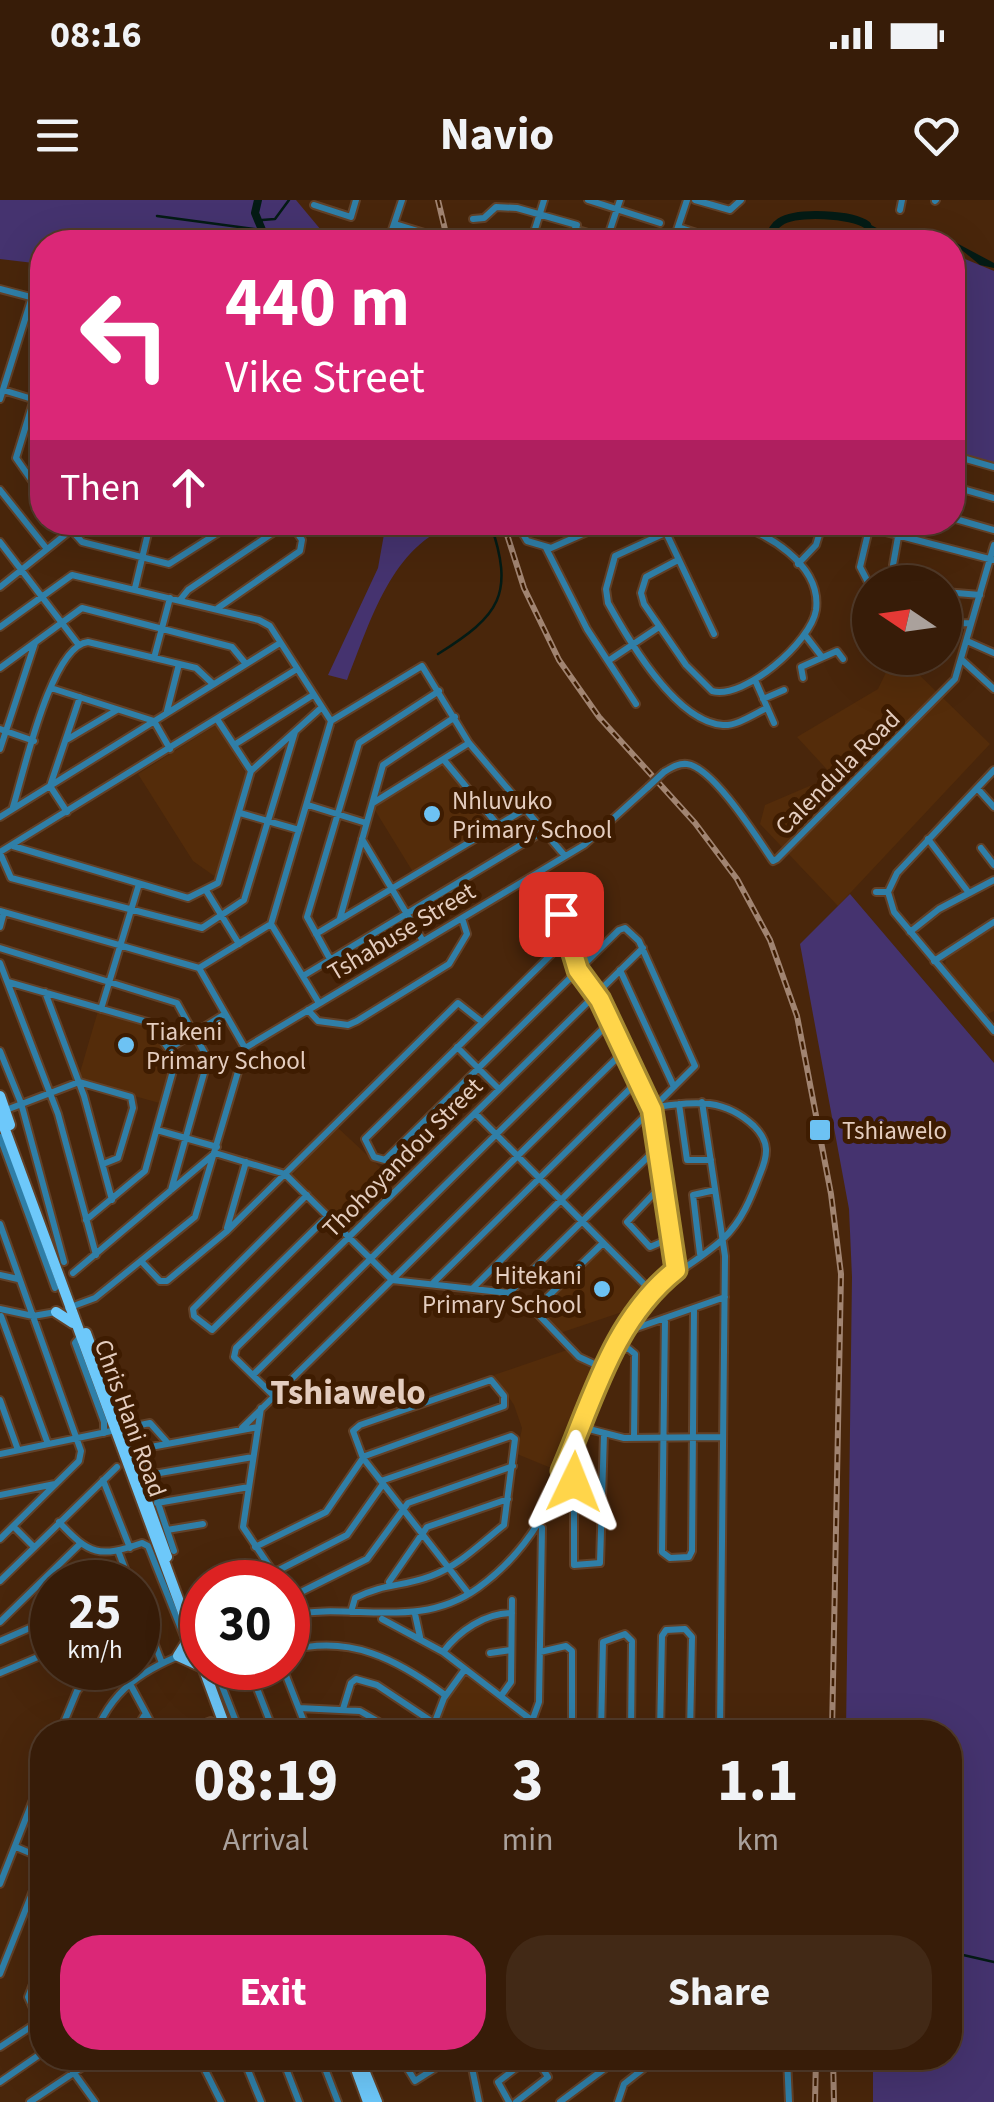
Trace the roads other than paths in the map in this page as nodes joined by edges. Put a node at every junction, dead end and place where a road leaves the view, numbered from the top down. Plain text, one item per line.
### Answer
1 (356, 200) edge
2 (402, 200) edge
3 (544, 200) edge
4 (588, 200) edge
5 (620, 200) edge
6 (687, 200) edge
7 (696, 200) edge
8 (741, 200) edge
9 (902, 200) edge
10 (314, 205) dead end
11 (617, 209) junction
12 (900, 210) dead end
13 (540, 214) junction
14 (474, 219) dead end
15 (660, 223) dead end
16 (395, 224) junction
17 (678, 227) junction
18 (393, 230) edge
19 (415, 230) edge
20 (535, 230) edge
21 (578, 230) edge
22 (610, 230) edge
23 (677, 230) edge
24 (687, 230) edge
25 (0, 291) edge
26 (30, 297) edge
27 (30, 303) edge
28 (3, 390) junction
29 (30, 398) edge
30 (0, 399) edge
31 (30, 422) edge
32 (965, 459) edge
33 (994, 467) edge
34 (30, 478) edge
35 (0, 490) edge
36 (965, 490) edge
37 (994, 498) edge
38 (965, 522) edge
39 (30, 528) edge
40 (994, 530) edge
41 (35, 535) edge
42 (65, 535) edge
43 (74, 535) edge
44 (149, 535) edge
45 (216, 535) edge
46 (270, 535) edge
47 (299, 535) edge
48 (524, 535) edge
49 (578, 535) edge
50 (661, 535) edge
51 (667, 535) edge
52 (766, 535) edge
53 (819, 535) edge
54 (868, 535) edge
55 (891, 535) edge
56 (898, 537) junction
57 (0, 542) edge
58 (994, 546) edge
59 (546, 548) junction
60 (47, 550) junction
61 (143, 558) junction
62 (678, 560) junction
63 (992, 560) edge
64 (798, 564) junction
65 (860, 565) edge
66 (893, 565) edge
67 (22, 570) junction
68 (0, 586) edge
69 (134, 588) junction
70 (962, 593) edge
71 (980, 594) junction
72 (41, 596) junction
73 (170, 598) junction
74 (180, 600) junction
75 (217, 609) junction
76 (60, 621) junction
77 (962, 624) edge
78 (971, 624) junction
79 (0, 627) edge
80 (660, 627) junction
81 (161, 630) junction
82 (714, 634) dead end
83 (805, 635) junction
84 (967, 641) junction
85 (36, 642) junction
86 (280, 642) junction
87 (78, 644) junction
88 (634, 644) junction
89 (994, 653) edge
90 (822, 656) junction
91 (154, 658) junction
92 (843, 659) dead end
93 (962, 659) joint
94 (608, 661) junction
95 (179, 664) junction
96 (246, 664) junction
97 (0, 668) edge
98 (994, 669) edge
99 (297, 670) junction
100 (955, 675) edge
101 (804, 678) dead end
102 (984, 679) junction
103 (755, 680) junction
104 (213, 684) junction
105 (51, 688) junction
106 (440, 690) junction
107 (784, 690) dead end
108 (994, 690) edge
109 (313, 695) junction
110 (80, 697) junction
111 (763, 699) junction
112 (636, 704) dead end
113 (321, 708) junction
114 (767, 708) junction
115 (118, 709) junction
116 (166, 714) junction
117 (455, 717) junction
118 (217, 719) junction
119 (331, 721) junction
120 (154, 722) junction
121 (774, 723) dead end
122 (3, 730) edge
123 (34, 740) junction
124 (66, 740) junction
125 (469, 742) junction
126 (234, 745) junction
127 (286, 746) junction
128 (170, 748) junction
129 (0, 749) edge
130 (444, 760) junction
131 (994, 770) edge
132 (251, 771) junction
133 (50, 786) junction
134 (977, 788) junction
135 (371, 804) junction
136 (308, 805) junction
137 (994, 807) edge
138 (525, 809) junction
139 (12, 810) junction
140 (67, 812) junction
141 (240, 813) junction
142 (337, 814) junction
143 (0, 817) edge
144 (268, 820) junction
145 (366, 822) junction
146 (498, 824) junction
147 (299, 830) junction
148 (544, 831) junction
149 (361, 838) junction
150 (928, 839) junction
151 (12, 846) junction
152 (981, 848) dead end
153 (0, 853) edge
154 (565, 856) junction
155 (773, 862) joint
156 (994, 866) edge
157 (532, 877) junction
158 (994, 880) edge
159 (139, 884) junction
160 (392, 888) junction
161 (207, 892) junction
162 (876, 892) dead end
163 (888, 892) junction
164 (969, 893) junction
165 (596, 910) dead end
166 (130, 911) junction
167 (2, 912) edge
168 (407, 913) junction
169 (221, 917) junction
170 (340, 918) junction
171 (462, 918) junction
172 (994, 922) edge
173 (270, 924) junction
174 (0, 927) edge
175 (910, 932) junction
176 (316, 934) junction
177 (568, 938) junction
178 (423, 941) junction
179 (239, 944) junction
180 (120, 946) junction
181 (0, 948) edge
182 (643, 948) junction
183 (330, 959) junction
184 (934, 961) junction
185 (0, 963) edge
186 (199, 968) junction
187 (578, 970) junction
188 (620, 970) junction
189 (302, 976) junction
190 (110, 980) junction
191 (8, 982) junction
192 (44, 992) junction
193 (596, 994) junction
194 (319, 1003) junction
195 (101, 1009) junction
196 (308, 1010) junction
197 (225, 1014) junction
198 (482, 1022) junction
199 (610, 1022) junction
200 (994, 1031) edge
201 (195, 1032) junction
202 (457, 1047) junction
203 (170, 1048) junction
204 (245, 1048) junction
205 (0, 1051) edge
206 (624, 1052) junction
207 (478, 1068) junction
208 (638, 1081) junction
209 (79, 1082) junction
210 (674, 1087) junction
211 (499, 1089) junction
212 (50, 1092) junction
213 (0, 1096) edge
214 (702, 1102) junction
215 (21, 1103) junction
216 (678, 1104) junction
217 (653, 1108) junction
218 (2, 1113) edge
219 (475, 1113) junction
220 (157, 1130) junction
221 (496, 1135) junction
222 (0, 1137) edge
223 (186, 1138) junction
224 (658, 1147) junction
225 (216, 1150) junction
226 (518, 1156) junction
227 (4, 1160) edge
228 (711, 1160) junction
229 (246, 1162) junction
230 (103, 1164) junction
231 (285, 1174) junction
232 (539, 1178) junction
233 (663, 1184) junction
234 (715, 1190) junction
235 (171, 1191) junction
236 (307, 1195) junction
237 (112, 1200) junction
238 (560, 1200) junction
239 (328, 1216) junction
240 (86, 1220) junction
241 (581, 1222) junction
242 (0, 1224) edge
243 (226, 1232) junction
244 (349, 1237) junction
245 (671, 1238) junction
246 (723, 1239) junction
247 (603, 1242) junction
248 (4, 1246) edge
249 (96, 1255) junction
250 (700, 1255) junction
251 (370, 1259) junction
252 (141, 1261) junction
253 (64, 1262) dead end
254 (676, 1270) junction
255 (73, 1273) dead end
256 (0, 1275) edge
257 (19, 1280) junction
258 (392, 1280) junction
259 (434, 1282) junction
260 (474, 1287) junction
261 (59, 1290) junction
262 (651, 1291) junction
263 (509, 1293) junction
264 (724, 1297) junction
265 (73, 1306) junction
266 (694, 1308) junction
267 (0, 1309) edge
268 (534, 1310) junction
269 (10, 1311) junction
270 (54, 1313) junction
271 (33, 1316) junction
272 (1, 1317) edge
273 (665, 1318) junction
274 (620, 1333) junction
275 (80, 1335) junction
276 (614, 1348) junction
277 (605, 1369) junction
278 (253, 1375) junction
279 (274, 1396) junction
280 (0, 1400) edge
281 (262, 1408) junction
282 (258, 1427) junction
283 (581, 1427) junction
284 (242, 1428) junction
285 (113, 1431) junction
286 (604, 1434) junction
287 (77, 1438) junction
288 (634, 1438) junction
289 (664, 1438) junction
290 (694, 1438) junction
291 (723, 1438) junction
292 (166, 1441) junction
293 (48, 1444) junction
294 (18, 1450) junction
295 (0, 1454) edge
296 (253, 1457) junction
297 (363, 1458) junction
298 (513, 1466) junction
299 (117, 1467) dead end
300 (562, 1471) junction
301 (148, 1475) junction
302 (103, 1480) junction
303 (382, 1483) junction
304 (56, 1484) junction
305 (249, 1488) junction
306 (1, 1495) edge
307 (508, 1499) junction
308 (157, 1503) junction
309 (402, 1508) junction
310 (542, 1521) junction
311 (59, 1522) junction
312 (203, 1524) dead end
313 (13, 1526) junction
314 (166, 1530) junction
315 (422, 1532) junction
316 (0, 1539) edge
317 (529, 1543) junction
318 (80, 1544) junction
319 (34, 1547) junction
320 (255, 1547) junction
321 (130, 1548) junction
322 (541, 1548) junction
323 (174, 1551) dead end
324 (120, 1552) junction
325 (123, 1560) edge
326 (265, 1560) edge
327 (298, 1560) edge
328 (450, 1568) junction
329 (0, 1581) edge
330 (388, 1582) junction
331 (310, 1585) edge
332 (180, 1594) edge
333 (469, 1594) junction
334 (512, 1600) dead end
335 (180, 1601) edge
336 (180, 1610) edge
337 (351, 1612) junction
338 (512, 1613) junction
339 (310, 1614) edge
340 (415, 1614) junction
341 (376, 1616) junction
342 (0, 1622) edge
343 (30, 1628) edge
344 (420, 1638) junction
345 (0, 1641) edge
346 (310, 1647) edge
347 (511, 1650) junction
348 (443, 1652) junction
349 (540, 1652) junction
350 (490, 1653) dead end
351 (178, 1656) edge
352 (160, 1658) edge
353 (30, 1661) edge
354 (162, 1663) joint
355 (465, 1669) junction
356 (0, 1673) edge
357 (78, 1690) edge
358 (122, 1690) edge
359 (133, 1690) edge
360 (216, 1690) edge
361 (257, 1690) edge
362 (292, 1690) edge
363 (446, 1695) junction
364 (501, 1696) junction
365 (299, 1708) junction
366 (343, 1709) junction
367 (144, 1716) junction
368 (65, 1720) edge
369 (101, 1720) edge
370 (142, 1720) edge
371 (147, 1720) edge
372 (227, 1720) edge
373 (269, 1720) edge
374 (304, 1720) edge
375 (377, 1720) edge
376 (428, 1720) edge
377 (436, 1720) edge
378 (531, 1720) edge
379 (534, 1720) edge
380 (572, 1720) edge
381 (601, 1720) edge
382 (631, 1720) edge
383 (660, 1720) edge
384 (690, 1720) edge
385 (720, 1720) edge
386 (30, 1809) edge
387 (16, 1847) junction
388 (30, 1853) edge
389 (0, 1884) edge
390 (30, 1898) edge
391 (0, 1974) edge
392 (30, 2030) edge
393 (0, 2036) edge
394 (4, 2044) edge
395 (30, 2062) edge
396 (77, 2070) edge
397 (205, 2070) edge
398 (248, 2070) edge
399 (287, 2070) edge
400 (326, 2070) edge
401 (359, 2070) edge
402 (361, 2070) edge
403 (407, 2070) edge
404 (431, 2070) edge
405 (472, 2070) edge
406 (516, 2070) edge
407 (543, 2070) edge
408 (604, 2070) edge
409 (642, 2070) edge
410 (788, 2070) edge
411 (74, 2072) junction
412 (0, 2082) edge
413 (30, 2102) edge
414 (94, 2102) edge
415 (221, 2102) edge
416 (260, 2102) edge
417 (299, 2102) edge
418 (338, 2102) edge
419 (368, 2102) edge
420 (377, 2102) edge
421 (479, 2102) edge
422 (513, 2102) edge
423 (560, 2102) edge
424 (618, 2102) edge
425 (789, 2102) edge

1 - 10 street
2 - 16 street
3 - 13 street
4 - 11 street
5 - 11 street
6 - 17 street
7 - 8 street
9 - 12 street
11 - 15 street
11 - 22 street
13 - 14 street
13 - 20 street
13 - 21 street
16 - 18 street
16 - 19 street
17 - 23 street
17 - 24 street
25 - 26 street
27 - 28 street
28 - 29 street
28 - 30 street
31 - 34 street
32 - 33 street
35 - 39 street
36 - 37 street
38 - 40 street
41 - 60 street
42 - 60 street
43 - 61 street
44 - 61 street
45 - 61 street
46 - 74 street
47 - 75 street
48 - 59 street
49 - 59 street
50 - 88 street
51 - 62 street
52 - 64 street
53 - 64 street
54 - 65 street
55 - 56 street
56 - 63 street
56 - 66 street
57 - 67 street
58 - 63 street, Calendula Road
59 - 94 street
60 - 67 street
61 - 69 street
62 - 80 street
62 - 82 street
63 - 71 street, Calendula Road
64 - 83 street
67 - 68 street
67 - 72 street
69 - 72 street
69 - 73 street
70 - 71 street
71 - 78 street, Calendula Road
72 - 76 street
72 - 79 street
73 - 74 street
73 - 81 street
74 - 75 street
75 - 86 street
76 - 81 street
76 - 85 street
76 - 87 street
77 - 78 street
78 - 84 street, Calendula Road
80 - 88 street
80 - 103 street
81 - 91 street
81 - 96 street
83 - 90 street
83 - 103 street
84 - 89 street
84 - 93 street, Calendula Road
85 - 97 street
85 - 122 street
86 - 96 street
86 - 99 street
87 - 91 street
87 - 105 street
88 - 94 street
88 - 114 street
90 - 92 street
90 - 101 street
91 - 95 street
93 - 102 street
94 - 112 street
95 - 104 street
95 - 116 street
96 - 104 street
98 - 102 street
99 - 109 street
99 - 118 street
100 - 155 street, Calendula Road
102 - 108 street
103 - 111 street
104 - 116 street
105 - 110 street
105 - 123 street
106 - 117 street
106 - 119 street
106 - 142 street
107 - 111 street
109 - 113 street
109 - 126 street
110 - 115 street
110 - 124 street
111 - 114 street
113 - 119 street
113 - 127 street
114 - 121 street
115 - 120 street
115 - 124 street
116 - 120 street
117 - 125 street
117 - 135 street
118 - 126 street
118 - 128 street
119 - 136 street
120 - 128 street
120 - 133 street
122 - 123 street
122 - 129 street
123 - 139 street
124 - 133 street
125 - 130 street
125 - 138 street
126 - 132 street
127 - 132 street
127 - 144 street
128 - 140 street
130 - 135 street
130 - 146 street
131 - 134 street
132 - 141 street
133 - 139 street
133 - 140 street
134 - 137 street
134 - 150 street
135 - 145 street
136 - 142 street
136 - 147 street
138 - 146 street
138 - 148 street
139 - 143 street
140 - 151 street
141 - 144 street
141 - 161 street
142 - 145 street
142 - 176 street
144 - 147 street
144 - 169 street
145 - 149 street
146 - 160 street
147 - 173 street
148 - 154 street
148 - 168 street
149 - 160 street
149 - 170 street
150 - 163 street
150 - 164 street
151 - 153 street
151 - 159 street
152 - 156 street
153 - 166 street
154 - 155 street, Tshabuse Street, bridge
154 - 157 street, Tshabuse Street
157 - 171 street, Tshabuse Street
157 - 177 street
158 - 164 street
159 - 161 street
159 - 166 street
160 - 168 street
160 - 170 street
161 - 169 street
162 - 163 street
163 - 175 street
164 - 175 street
165 - 177 street
166 - 169 street
166 - 180 street
167 - 174 street
167 - 180 street
168 - 178 street
168 - 183 street
169 - 179 street
170 - 176 street
171 - 178 street, Tshabuse Street
171 - 196 street
172 - 184 street
173 - 179 street
173 - 189 street
175 - 184 street
176 - 183 street
177 - 187 street
177 - 198 street
178 - 194 street, Tshabuse Street
179 - 186 street
180 - 186 street
180 - 190 street
181 - 190 street
182 - 187 street
182 - 188 street, Thohoyandou Street
182 - 210 street
183 - 189 street
184 - 200 street
185 - 191 street
186 - 197 street
187 - 193 street
187 - 207 street
188 - 193 street, Thohoyandou Street
188 - 210 street
189 - 194 street
190 - 195 street
190 - 201 street
191 - 192 street
191 - 212 street
192 - 195 street
192 - 209 street
193 - 199 street
193 - 211 street, Thohoyandou Street
194 - 196 street, Tshabuse Street
195 - 203 street
196 - 204 street, Tshabuse Street
197 - 201 street
197 - 204 street
198 - 202 street
198 - 231 street
199 - 206 street
199 - 221 street
201 - 203 street
201 - 223 street
202 - 207 street
202 - 207 street
203 - 220 street
204 - 225 street
205 - 215 street
206 - 208 street
206 - 226 street
207 - 211 street
208 - 217 street
208 - 232 street
209 - 212 street
209 - 230 street
209 - 230 street
210 - 217 street
211 - 219 street, Thohoyandou Street
212 - 215 street
212 - 240 street
213 - 218 main road, Chris Hani Road
214 - 216 street
214 - 228 street
214 - 246 street
215 - 218 street
215 - 253 street
216 - 217 street
216 - 228 street
217 - 224 street
217 - 238 street
218 - 261 main road, Chris Hani Road
218 - 265 main road, Chris Hani Road
219 - 221 street
219 - 244 street, Thohoyandou Street
220 - 223 street
220 - 237 street
221 - 226 street
221 - 251 street
222 - 227 street
223 - 225 street
223 - 235 street
224 - 233 street
224 - 241 street
225 - 229 street
225 - 235 street
225 - 252 street
226 - 232 street
226 - 258 street
227 - 261 street
228 - 234 street
229 - 231 street
229 - 243 street
230 - 237 street
231 - 236 street
231 - 243 street
232 - 238 street
232 - 259 street
233 - 245 street
233 - 245 street
234 - 246 street
234 - 250 street
235 - 249 street
236 - 239 street
236 - 239 street
237 - 240 street
238 - 241 street
238 - 260 street
239 - 244 street
240 - 249 street
241 - 247 street
241 - 263 street
242 - 248 street
243 - 252 street
244 - 251 street
244 - 278 street, Thohoyandou Street
245 - 254 street
246 - 250 street
246 - 264 street
247 - 262 street
247 - 268 street
248 - 257 street
249 - 255 street
250 - 254 street
251 - 258 street
251 - 278 street
252 - 265 street
254 - 262 street
256 - 257 street
257 - 271 street
258 - 259 street
258 - 279 street
259 - 260 street
260 - 263 street
261 - 265 main road, Chris Hani Road
261 - 270 main road
262 - 274 street
263 - 268 street
264 - 266 street
264 - 291 street
265 - 270 street
265 - 275 main road, Chris Hani Road
265 - 285 main road, Chris Hani Road
266 - 273 street
266 - 290 street
267 - 269 street
268 - 277 street
269 - 271 street
269 - 272 street
270 - 271 street
270 - 275 main road
271 - 287 street
272 - 293 street
273 - 274 street
273 - 289 street
274 - 276 street
275 - 285 main road, Chris Hani Road
276 - 277 street
276 - 288 street
277 - 283 street
278 - 279 street
279 - 281 street
280 - 294 street
281 - 282 street
281 - 284 street
282 - 284 street
282 - 296 street
283 - 286 street
283 - 300 street
284 - 292 street
285 - 287 street
285 - 292 street
285 - 332 main road, Chris Hani Road
285 - 335 main road, Chris Hani Road
286 - 288 street
286 - 300 street
287 - 293 street
287 - 304 street
288 - 289 street
289 - 290 street
289 - 290 street
290 - 291 street
291 - 385 street
292 - 301 street
293 - 294 street
294 - 295 street
296 - 301 street
296 - 305 street
297 - 297 street
297 - 303 street
297 - 320 street
298 - 303 street
298 - 307 street
298 - 309 street
299 - 302 street
300 - 310 street
301 - 308 street
302 - 311 street
302 - 321 street
303 - 309 street
303 - 327 street
304 - 306 street
304 - 313 street
305 - 308 street
305 - 320 street
307 - 315 street
307 - 328 street
308 - 314 street
309 - 315 street
309 - 331 street
310 - 317 street
310 - 322 street
311 - 318 street
311 - 319 street
312 - 314 street
313 - 316 street
313 - 319 street
314 - 323 street
315 - 328 street
315 - 330 street
317 - 322 street
317 - 333 street
318 - 324 street
318 - 342 street
319 - 329 street
320 - 326 street
321 - 324 street
321 - 336 street
322 - 349 street
324 - 325 street
328 - 330 street
328 - 333 street
330 - 337 street
333 - 340 street
334 - 338 street
337 - 339 street
337 - 341 street
338 - 347 street
338 - 348 street
340 - 341 street
340 - 344 street
341 - 344 street
343 - 345 street
344 - 348 street
346 - 363 street
347 - 350 street
347 - 364 street
348 - 355 street
349 - 379 street
349 - 380 street
351 - 354 street
352 - 354 street
353 - 356 street
355 - 363 street
355 - 364 street
357 - 368 street
358 - 369 street
359 - 367 street
360 - 372 main road, Chris Hani Road
361 - 373 street
362 - 365 street
363 - 377 street
364 - 378 street
365 - 366 street
365 - 374 street
366 - 375 street
366 - 376 street
367 - 370 street
367 - 371 street
381 - 382 street
383 - 384 street
386 - 387 street
387 - 388 street
387 - 389 street
390 - 391 street
392 - 394 street
393 - 394 street
395 - 412 street
396 - 411 street
397 - 415 street
398 - 416 street
399 - 417 street
400 - 418 street
401 - 419 main road
402 - 420 main road
403 - 404 street
405 - 421 street
406 - 422 street
407 - 422 street
408 - 423 street
409 - 424 street
410 - 425 street
411 - 413 street
411 - 414 street

